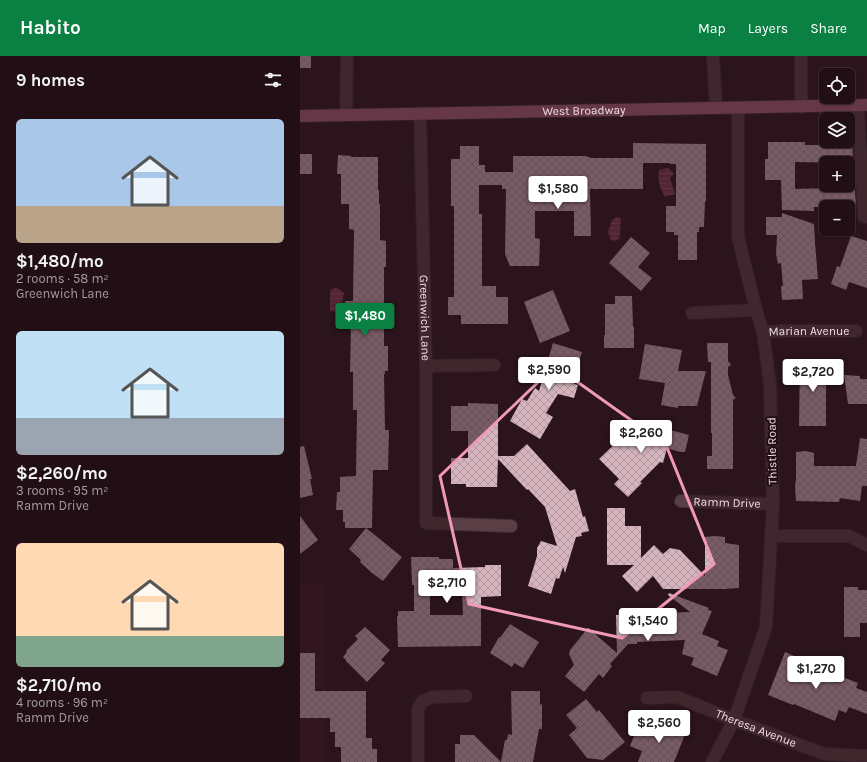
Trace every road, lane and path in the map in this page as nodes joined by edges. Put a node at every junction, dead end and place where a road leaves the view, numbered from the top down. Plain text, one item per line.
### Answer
1 (347, 56) edge
2 (713, 56) edge
3 (801, 56) edge
4 (863, 106) edge
5 (801, 107) junction
6 (716, 108) junction
7 (738, 108) junction
8 (420, 113) junction
9 (346, 115) junction
10 (300, 116) edge
11 (867, 217) edge
12 (756, 310) junction
13 (692, 313) dead end
14 (856, 331) dead end
15 (763, 332) junction
16 (426, 366) junction
17 (494, 366) dead end
18 (681, 501) dead end
19 (773, 504) junction
20 (511, 526) dead end
21 (771, 536) junction
22 (867, 545) edge
23 (466, 696) dead end
24 (647, 698) dead end
25 (734, 720) junction
26 (867, 756) edge
27 (418, 762) edge
28 (712, 762) edge

1 - 9 street
2 - 6 street
3 - 5 street
4 - 5 main road, West Broadway
4 - 11 street
5 - 7 main road, West Broadway
6 - 7 main road, West Broadway
6 - 8 main road, West Broadway
7 - 12 street, Thistle Road
8 - 9 main road, West Broadway
8 - 16 street, Greenwich Lane
9 - 10 main road, West Broadway
12 - 13 street
12 - 15 street, Thistle Road
14 - 15 street, Marian Avenue
15 - 19 street, Thistle Road
16 - 17 street
16 - 20 street, Greenwich Lane
18 - 19 street, Ramm Drive
19 - 21 street, Thistle Road
21 - 22 street
21 - 25 street, Thistle Road
23 - 27 street
24 - 25 street, Theresa Avenue
25 - 26 street, Theresa Avenue
25 - 28 street, Thistle Road

